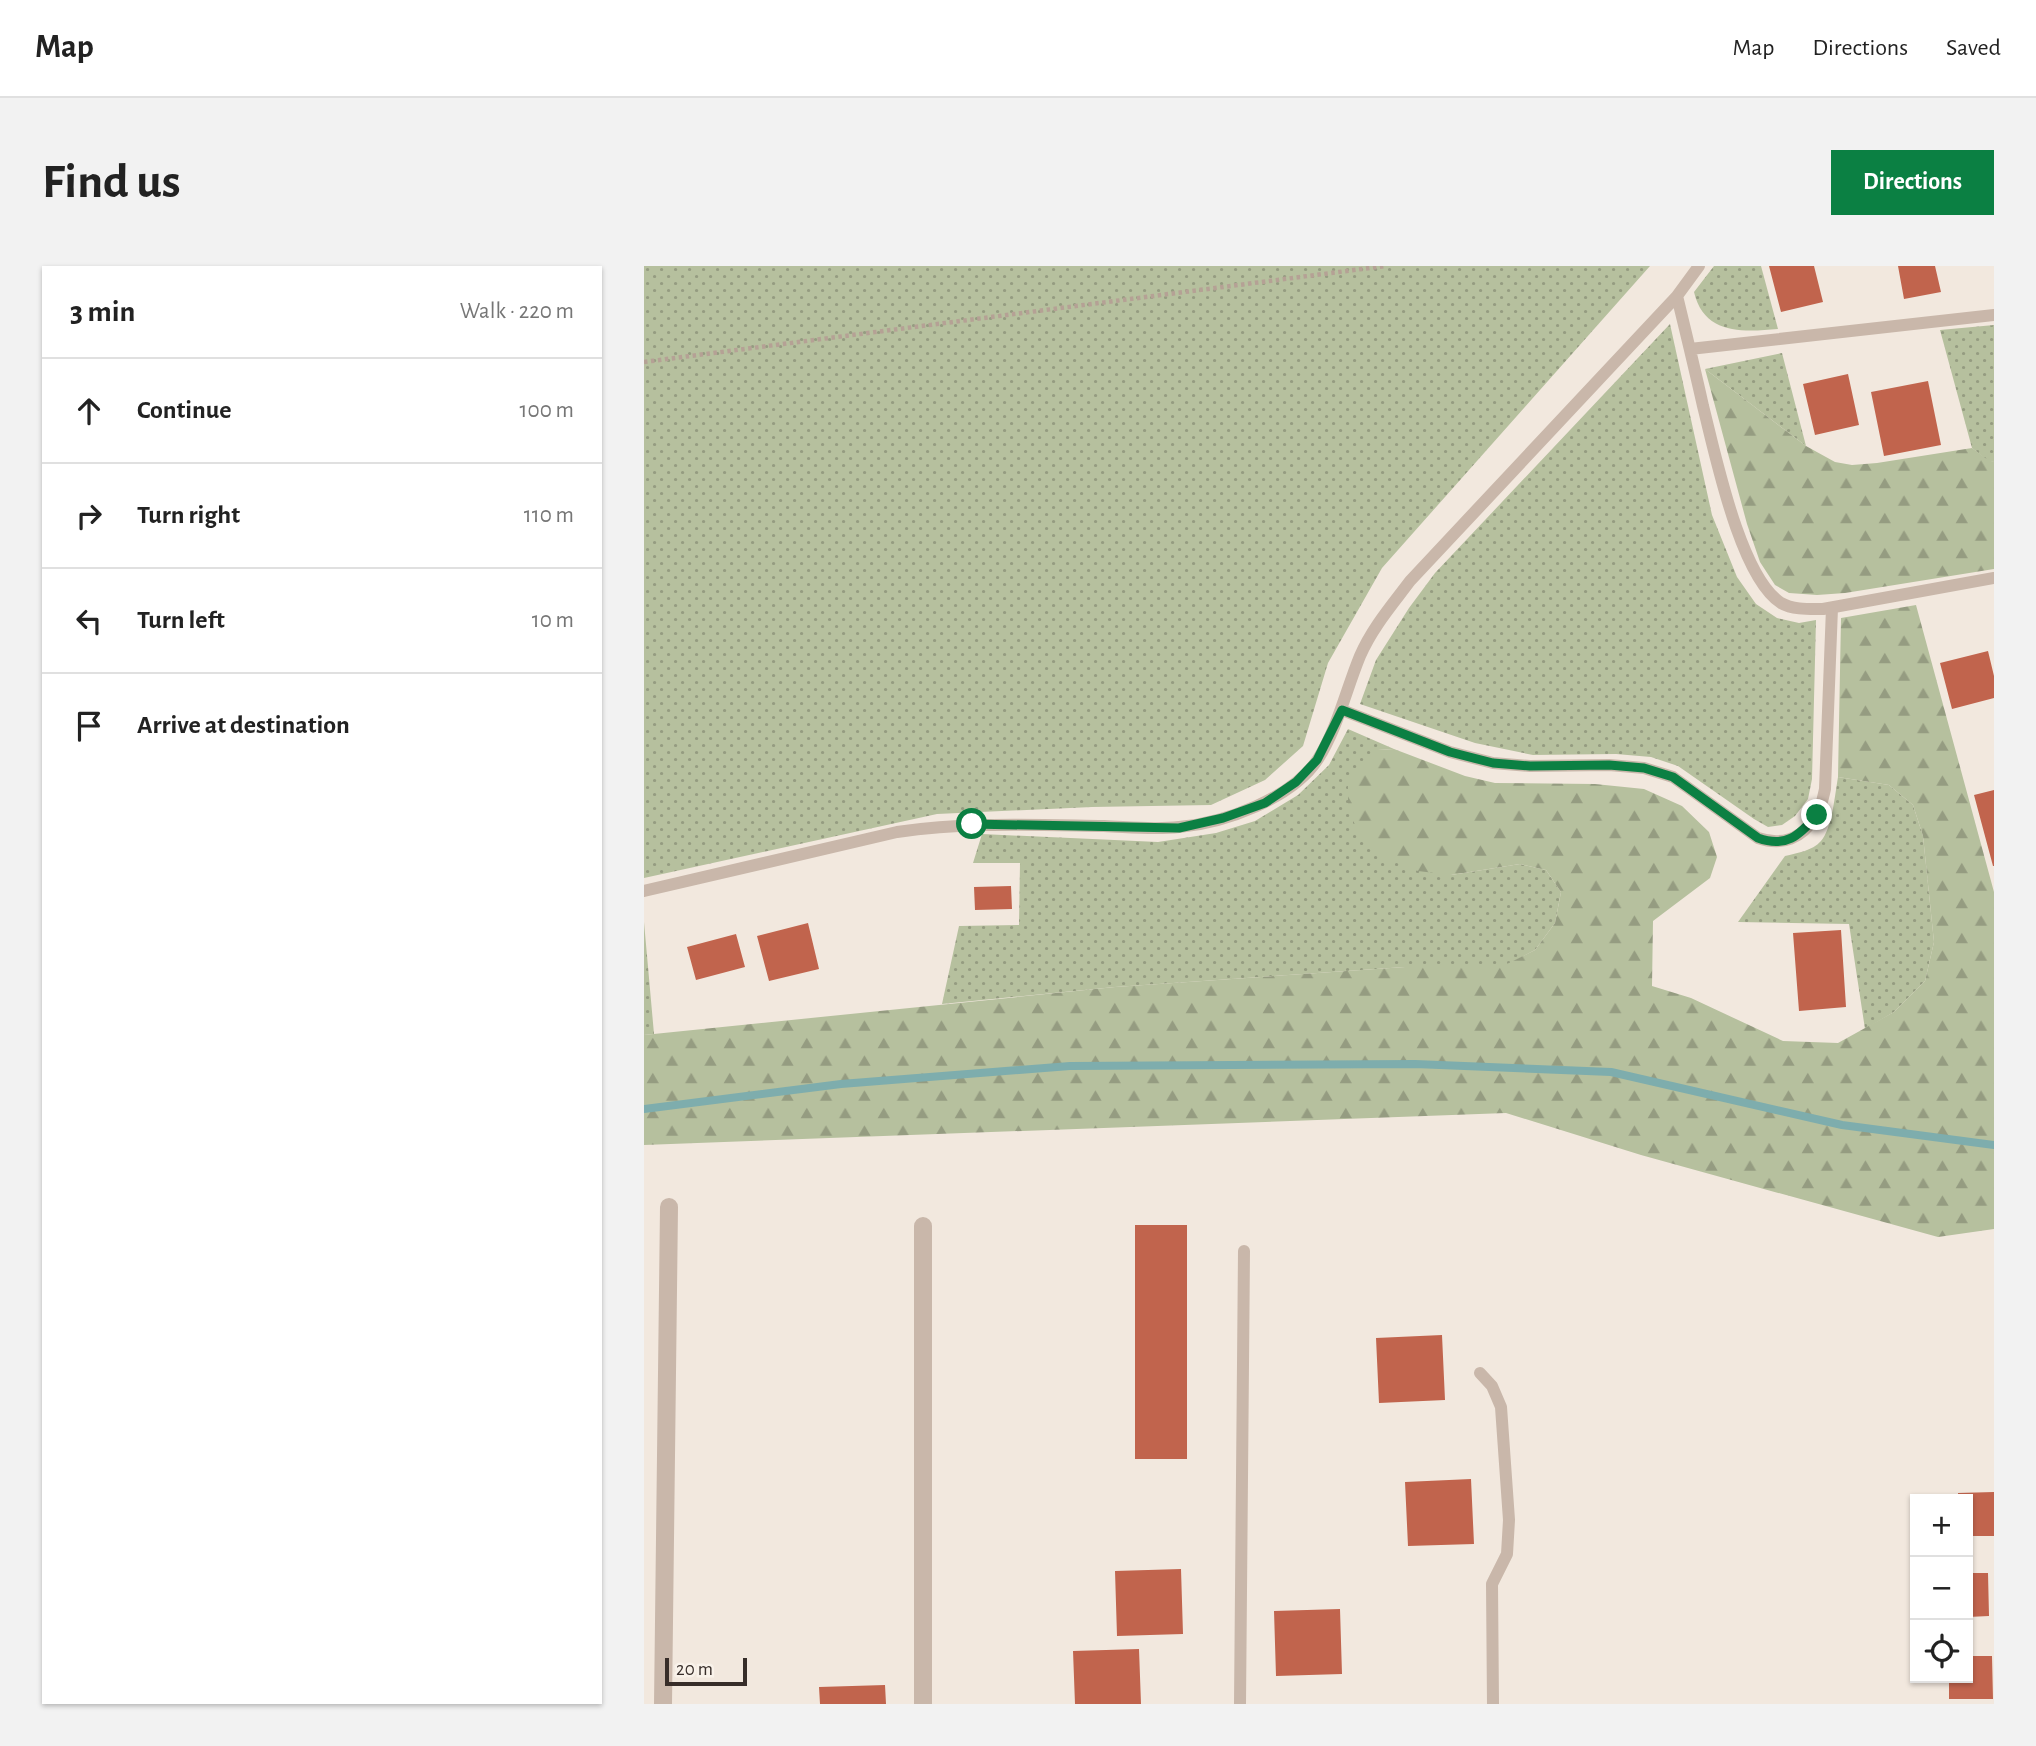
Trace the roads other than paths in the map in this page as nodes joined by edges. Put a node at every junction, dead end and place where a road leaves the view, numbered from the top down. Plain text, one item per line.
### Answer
1 (1699, 266) edge
2 (1677, 296) junction
3 (1994, 315) edge
4 (1690, 349) junction
5 (1994, 578) edge
6 (1832, 608) junction
7 (1342, 710) junction
8 (644, 891) edge
9 (669, 1207) dead end
10 (923, 1226) dead end
11 (1244, 1251) dead end
12 (1480, 1373) dead end
13 (663, 1704) edge
14 (923, 1704) edge
15 (1240, 1704) edge
16 (1493, 1704) edge

1 - 2 lane
2 - 4 lane
2 - 7 lane
3 - 4 lane
4 - 6 lane
5 - 6 lane
6 - 7 lane
7 - 8 lane
9 - 13 street
10 - 14 street
11 - 15 lane
12 - 16 lane

